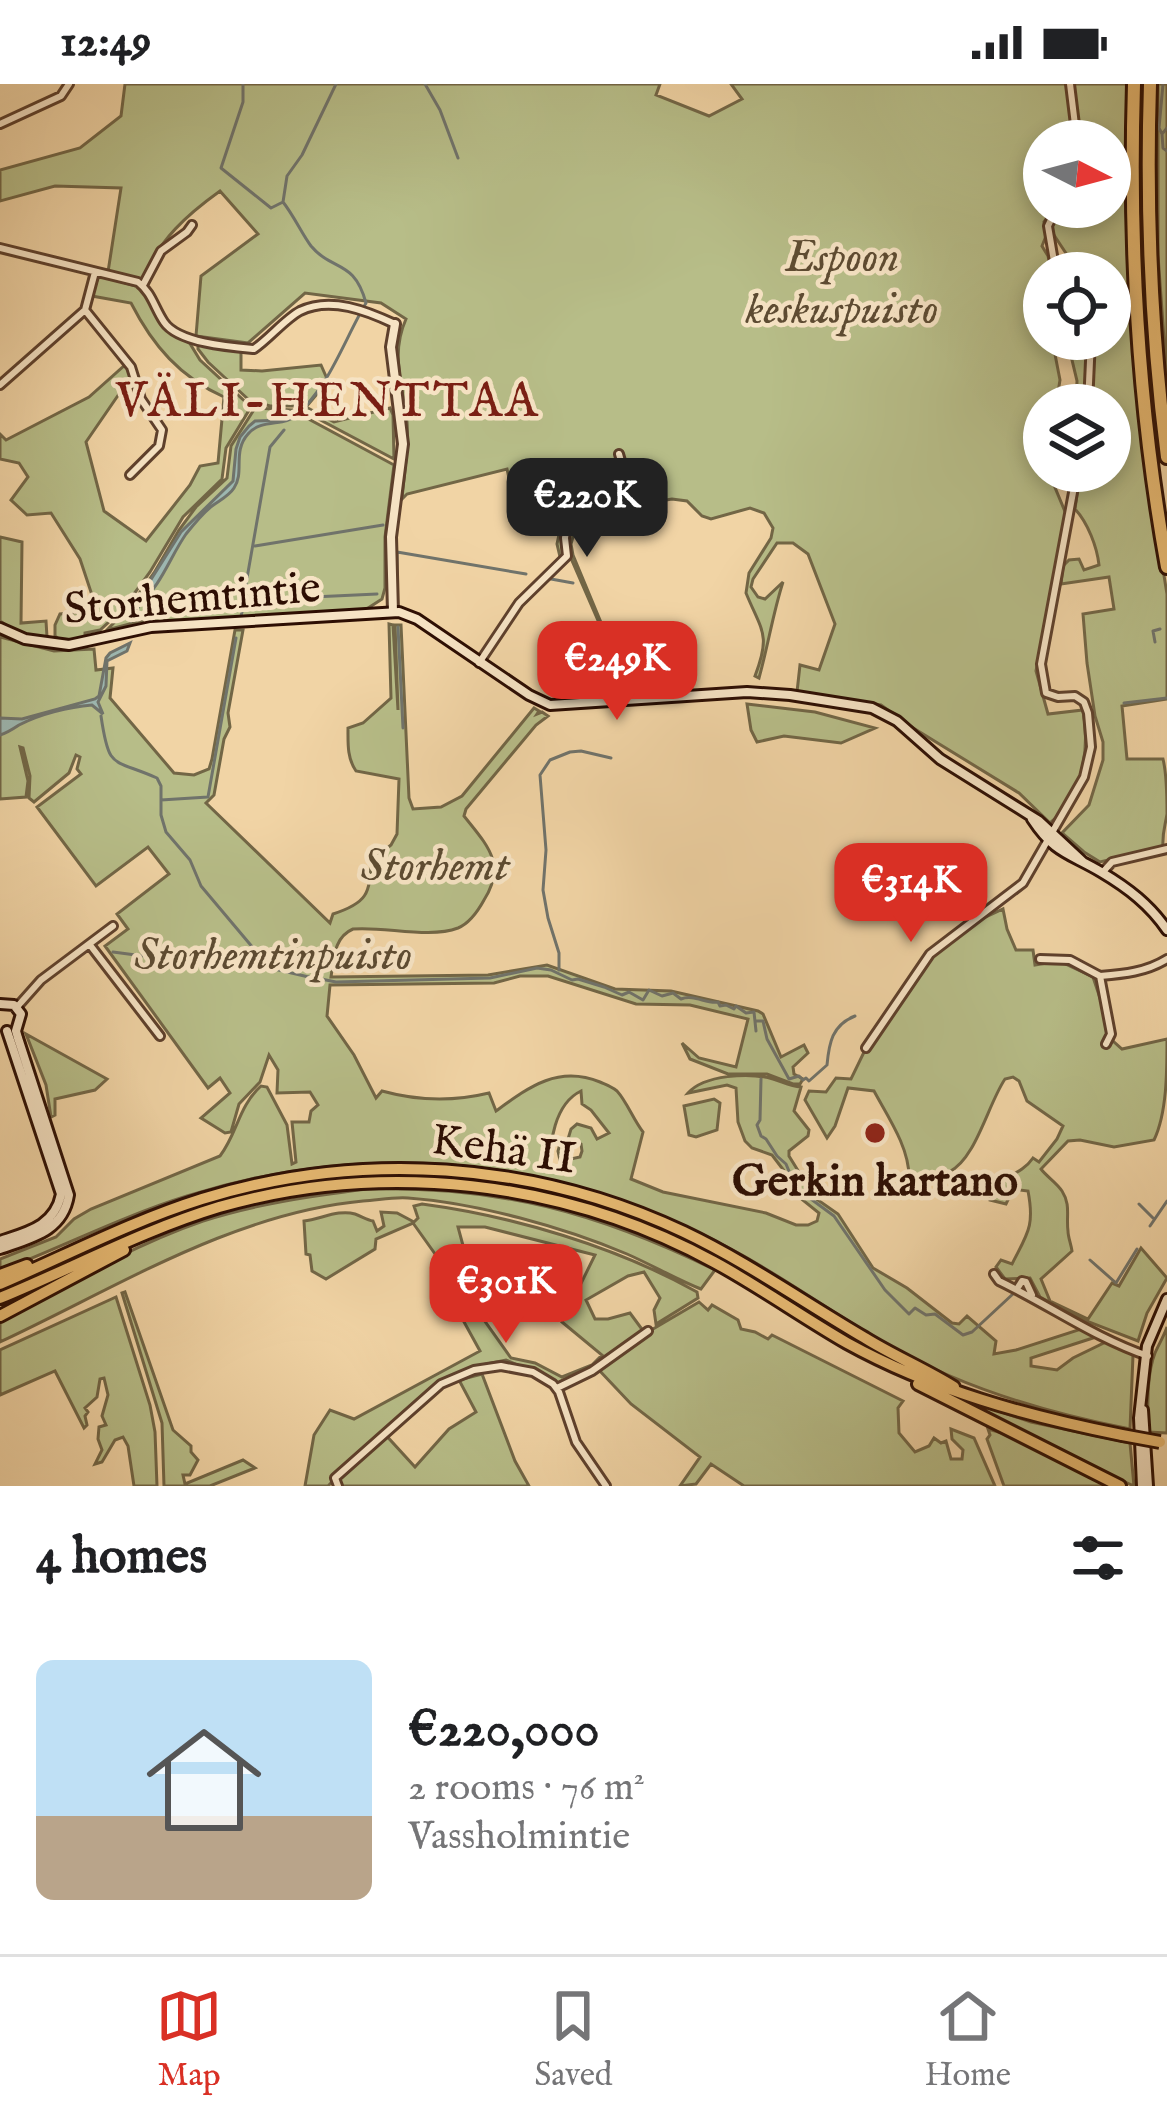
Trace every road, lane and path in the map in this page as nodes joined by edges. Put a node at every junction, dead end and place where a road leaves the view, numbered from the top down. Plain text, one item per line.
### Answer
1 (69, 84) edge
2 (1070, 84) edge
3 (1134, 84) edge
4 (1150, 84) edge
5 (1074, 120) edge
6 (0, 124) edge
7 (192, 225) dead end
8 (0, 248) edge
9 (95, 272) junction
10 (143, 285) junction
11 (85, 310) junction
12 (395, 324) joint
13 (0, 385) edge
14 (619, 454) dead end
15 (1167, 457) edge
16 (130, 475) dead end
17 (1073, 492) edge
18 (1167, 566) edge
19 (393, 612) junction
20 (0, 628) edge
21 (479, 663) junction
22 (1051, 838) junction
23 (1167, 850) edge
24 (1102, 873) junction
25 (113, 926) dead end
26 (1167, 931) edge
27 (90, 945) junction
28 (1040, 959) dead end
29 (1167, 959) edge
30 (1100, 976) junction
31 (0, 1004) edge
32 (16, 1007) junction
33 (8, 1029) edge
34 (160, 1036) dead end
35 (1106, 1044) dead end
36 (866, 1048) dead end
37 (158, 1228) junction
38 (0, 1245) edge
39 (65, 1255) junction
40 (994, 1274) dead end
41 (0, 1275) edge
42 (0, 1284) edge
43 (0, 1298) edge
44 (1167, 1299) edge
45 (0, 1316) edge
46 (648, 1331) dead end
47 (848, 1343) junction
48 (1148, 1356) junction
49 (556, 1388) junction
50 (967, 1394) junction
51 (1165, 1442) edge
52 (337, 1482) edge
53 (328, 1486) edge
54 (606, 1486) edge
55 (1120, 1486) edge
56 (1145, 1486) edge

1 - 6 street
2 - 5 street
3 - 18 highway
4 - 15 highway
7 - 10 street
8 - 9 street
9 - 10 street
9 - 11 street
10 - 12 street
11 - 13 street
11 - 16 street
12 - 19 main road
14 - 21 street
17 - 22 street
19 - 20 main road, Storhemtintie
19 - 21 main road
21 - 22 main road
22 - 24 main road
22 - 36 street
23 - 24 street
24 - 26 main road
25 - 27 street
27 - 32 street
27 - 34 street
28 - 30 street
29 - 30 street
30 - 35 street
31 - 32 main road
32 - 33 main road
33 - 38 main road
37 - 43 highway, Kehä II
37 - 45 highway
37 - 47 highway, Kehä II
39 - 41 highway
39 - 42 highway, Kehä II
39 - 50 highway, Kehä II
40 - 48 street
44 - 48 main road
46 - 49 street
47 - 50 highway, Kehä II
47 - 55 highway
48 - 56 main road
49 - 52 street
49 - 54 street
50 - 51 highway, Kehä II, bridge
52 - 53 street

